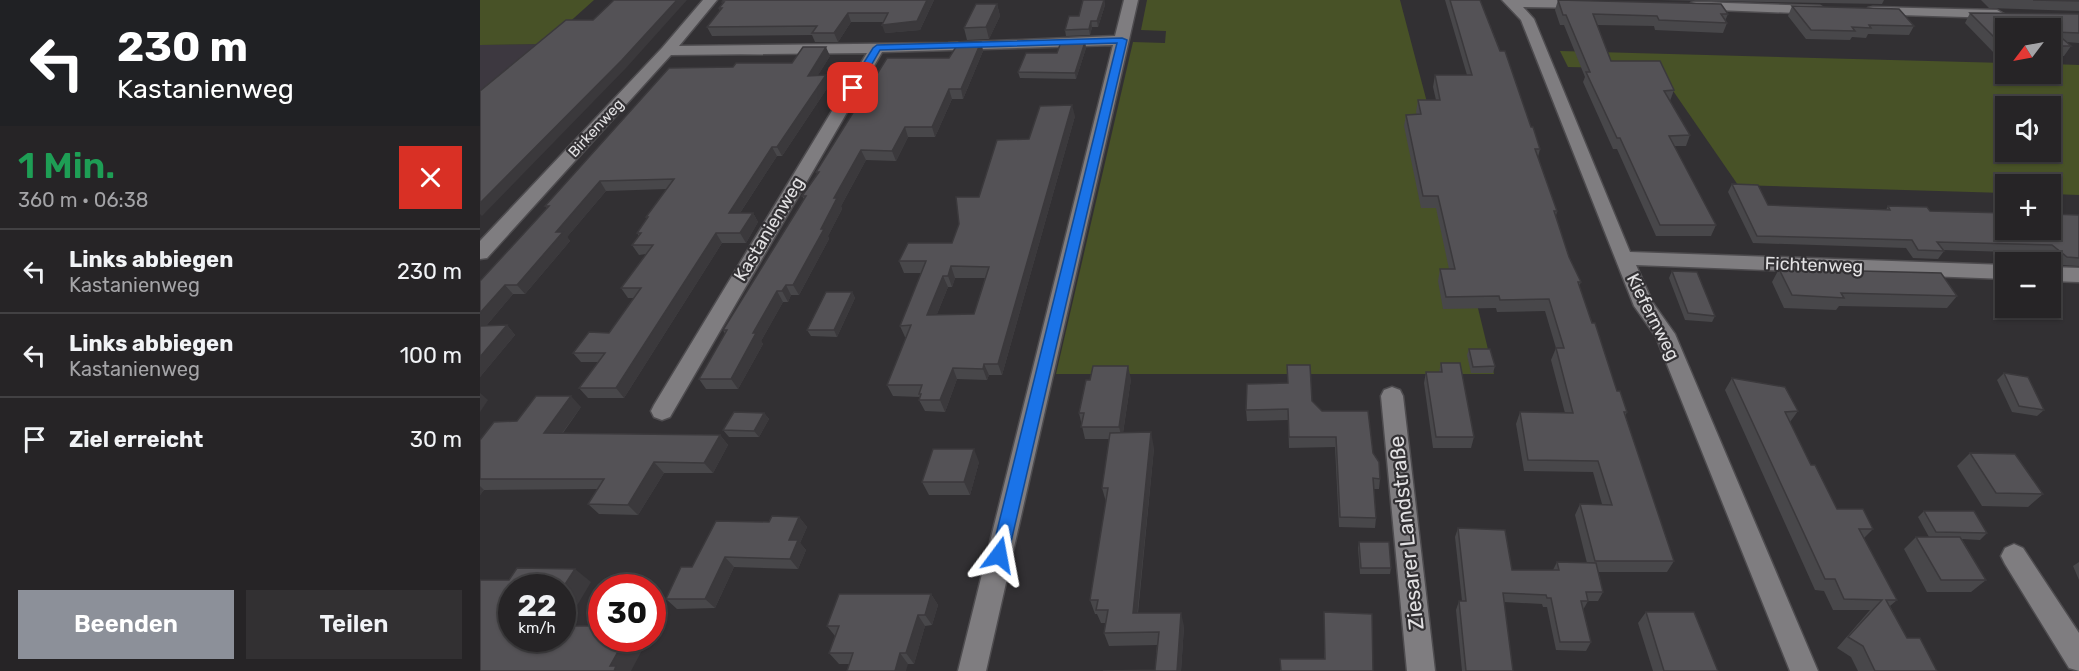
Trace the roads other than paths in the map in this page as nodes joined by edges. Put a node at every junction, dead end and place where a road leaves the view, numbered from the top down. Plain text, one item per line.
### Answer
1 (710, 0) edge
2 (1131, 0) edge
3 (1511, 2) edge
4 (1597, 4) edge
5 (1677, 6) edge
6 (1829, 10) edge
7 (1853, 10) edge
8 (2008, 15) edge
9 (1122, 40) junction
10 (877, 48) junction
11 (667, 51) junction
12 (480, 253) edge
13 (1623, 258) junction
14 (1995, 272) edge
15 (2061, 274) edge
16 (2079, 275) edge
17 (1392, 396) dead end
18 (662, 411) dead end
19 (2014, 556) dead end
20 (2078, 655) edge
21 (972, 671) edge
22 (1421, 671) edge
23 (1804, 671) edge

1 - 11 street, Birkenweg
2 - 9 street
3 - 4 street
3 - 13 street, Kiefernweg
5 - 6 street
7 - 8 street
9 - 10 street
9 - 21 street
10 - 11 street
10 - 18 street, Kastanienweg
11 - 12 street, Birkenweg
13 - 14 street, Fichtenweg
13 - 23 street, Kiefernweg
15 - 16 street
17 - 22 street, Ziesarer Landstraße
19 - 20 street

